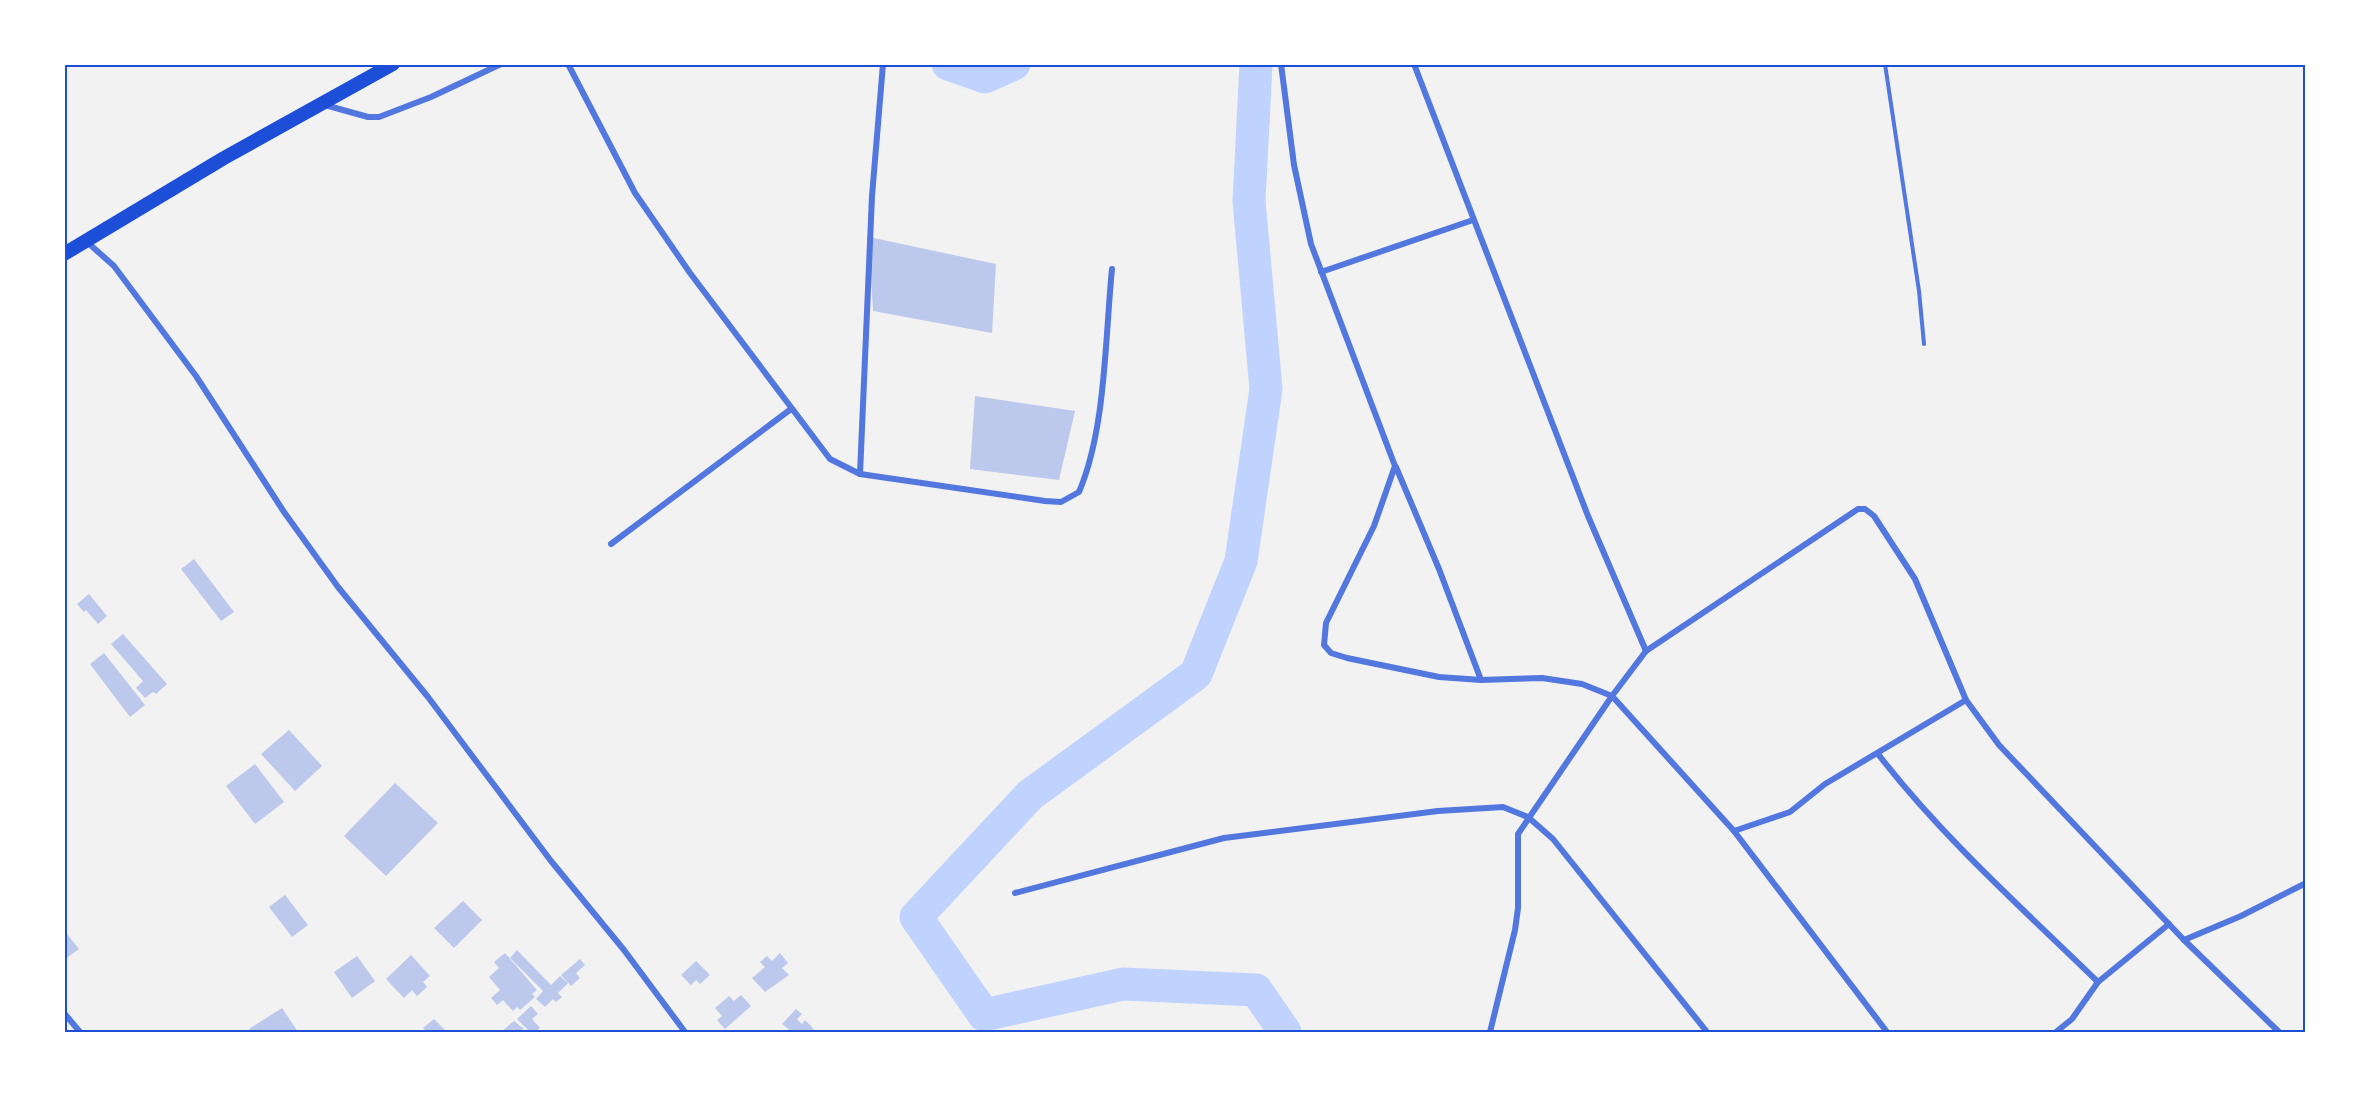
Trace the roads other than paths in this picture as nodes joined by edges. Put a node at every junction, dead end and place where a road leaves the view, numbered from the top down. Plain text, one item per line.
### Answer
1 (393, 64) edge
2 (501, 64) edge
3 (568, 64) edge
4 (883, 64) edge
5 (1281, 64) edge
6 (1414, 64) edge
7 (1885, 64) edge
8 (322, 104) junction
9 (1473, 220) junction
10 (87, 242) junction
11 (64, 254) edge
12 (1112, 269) dead end
13 (1322, 272) junction
14 (1924, 344) dead end
15 (791, 409) junction
16 (1395, 466) junction
17 (861, 474) junction
18 (610, 544) dead end
19 (1646, 651) junction
20 (1481, 680) junction
21 (1612, 696) junction
22 (1966, 700) junction
23 (1878, 754) junction
24 (1528, 817) junction
25 (1734, 831) junction
26 (2306, 883) edge
27 (1015, 893) dead end
28 (2169, 924) junction
29 (2184, 940) junction
30 (2098, 982) junction
31 (64, 1013) edge
32 (80, 1032) edge
33 (685, 1032) edge
34 (1490, 1032) edge
35 (1707, 1032) edge
36 (1887, 1032) edge
37 (2056, 1032) edge
38 (2279, 1032) edge

1 - 8 highway
2 - 8 street
3 - 15 street
4 - 17 street
5 - 13 street
6 - 9 street
7 - 14 lane
8 - 10 highway
9 - 13 street
9 - 19 street
10 - 11 highway
10 - 33 street
12 - 17 street
13 - 16 street
15 - 17 street
15 - 18 street
16 - 20 street
16 - 20 street
19 - 21 street
19 - 22 street
20 - 21 street
21 - 24 street
21 - 25 street
22 - 23 street
22 - 28 street
23 - 25 street
23 - 30 street
24 - 27 street
24 - 34 street
24 - 35 street
25 - 36 street
26 - 29 street
28 - 29 street
28 - 30 street
29 - 38 street
30 - 37 street
31 - 32 street

